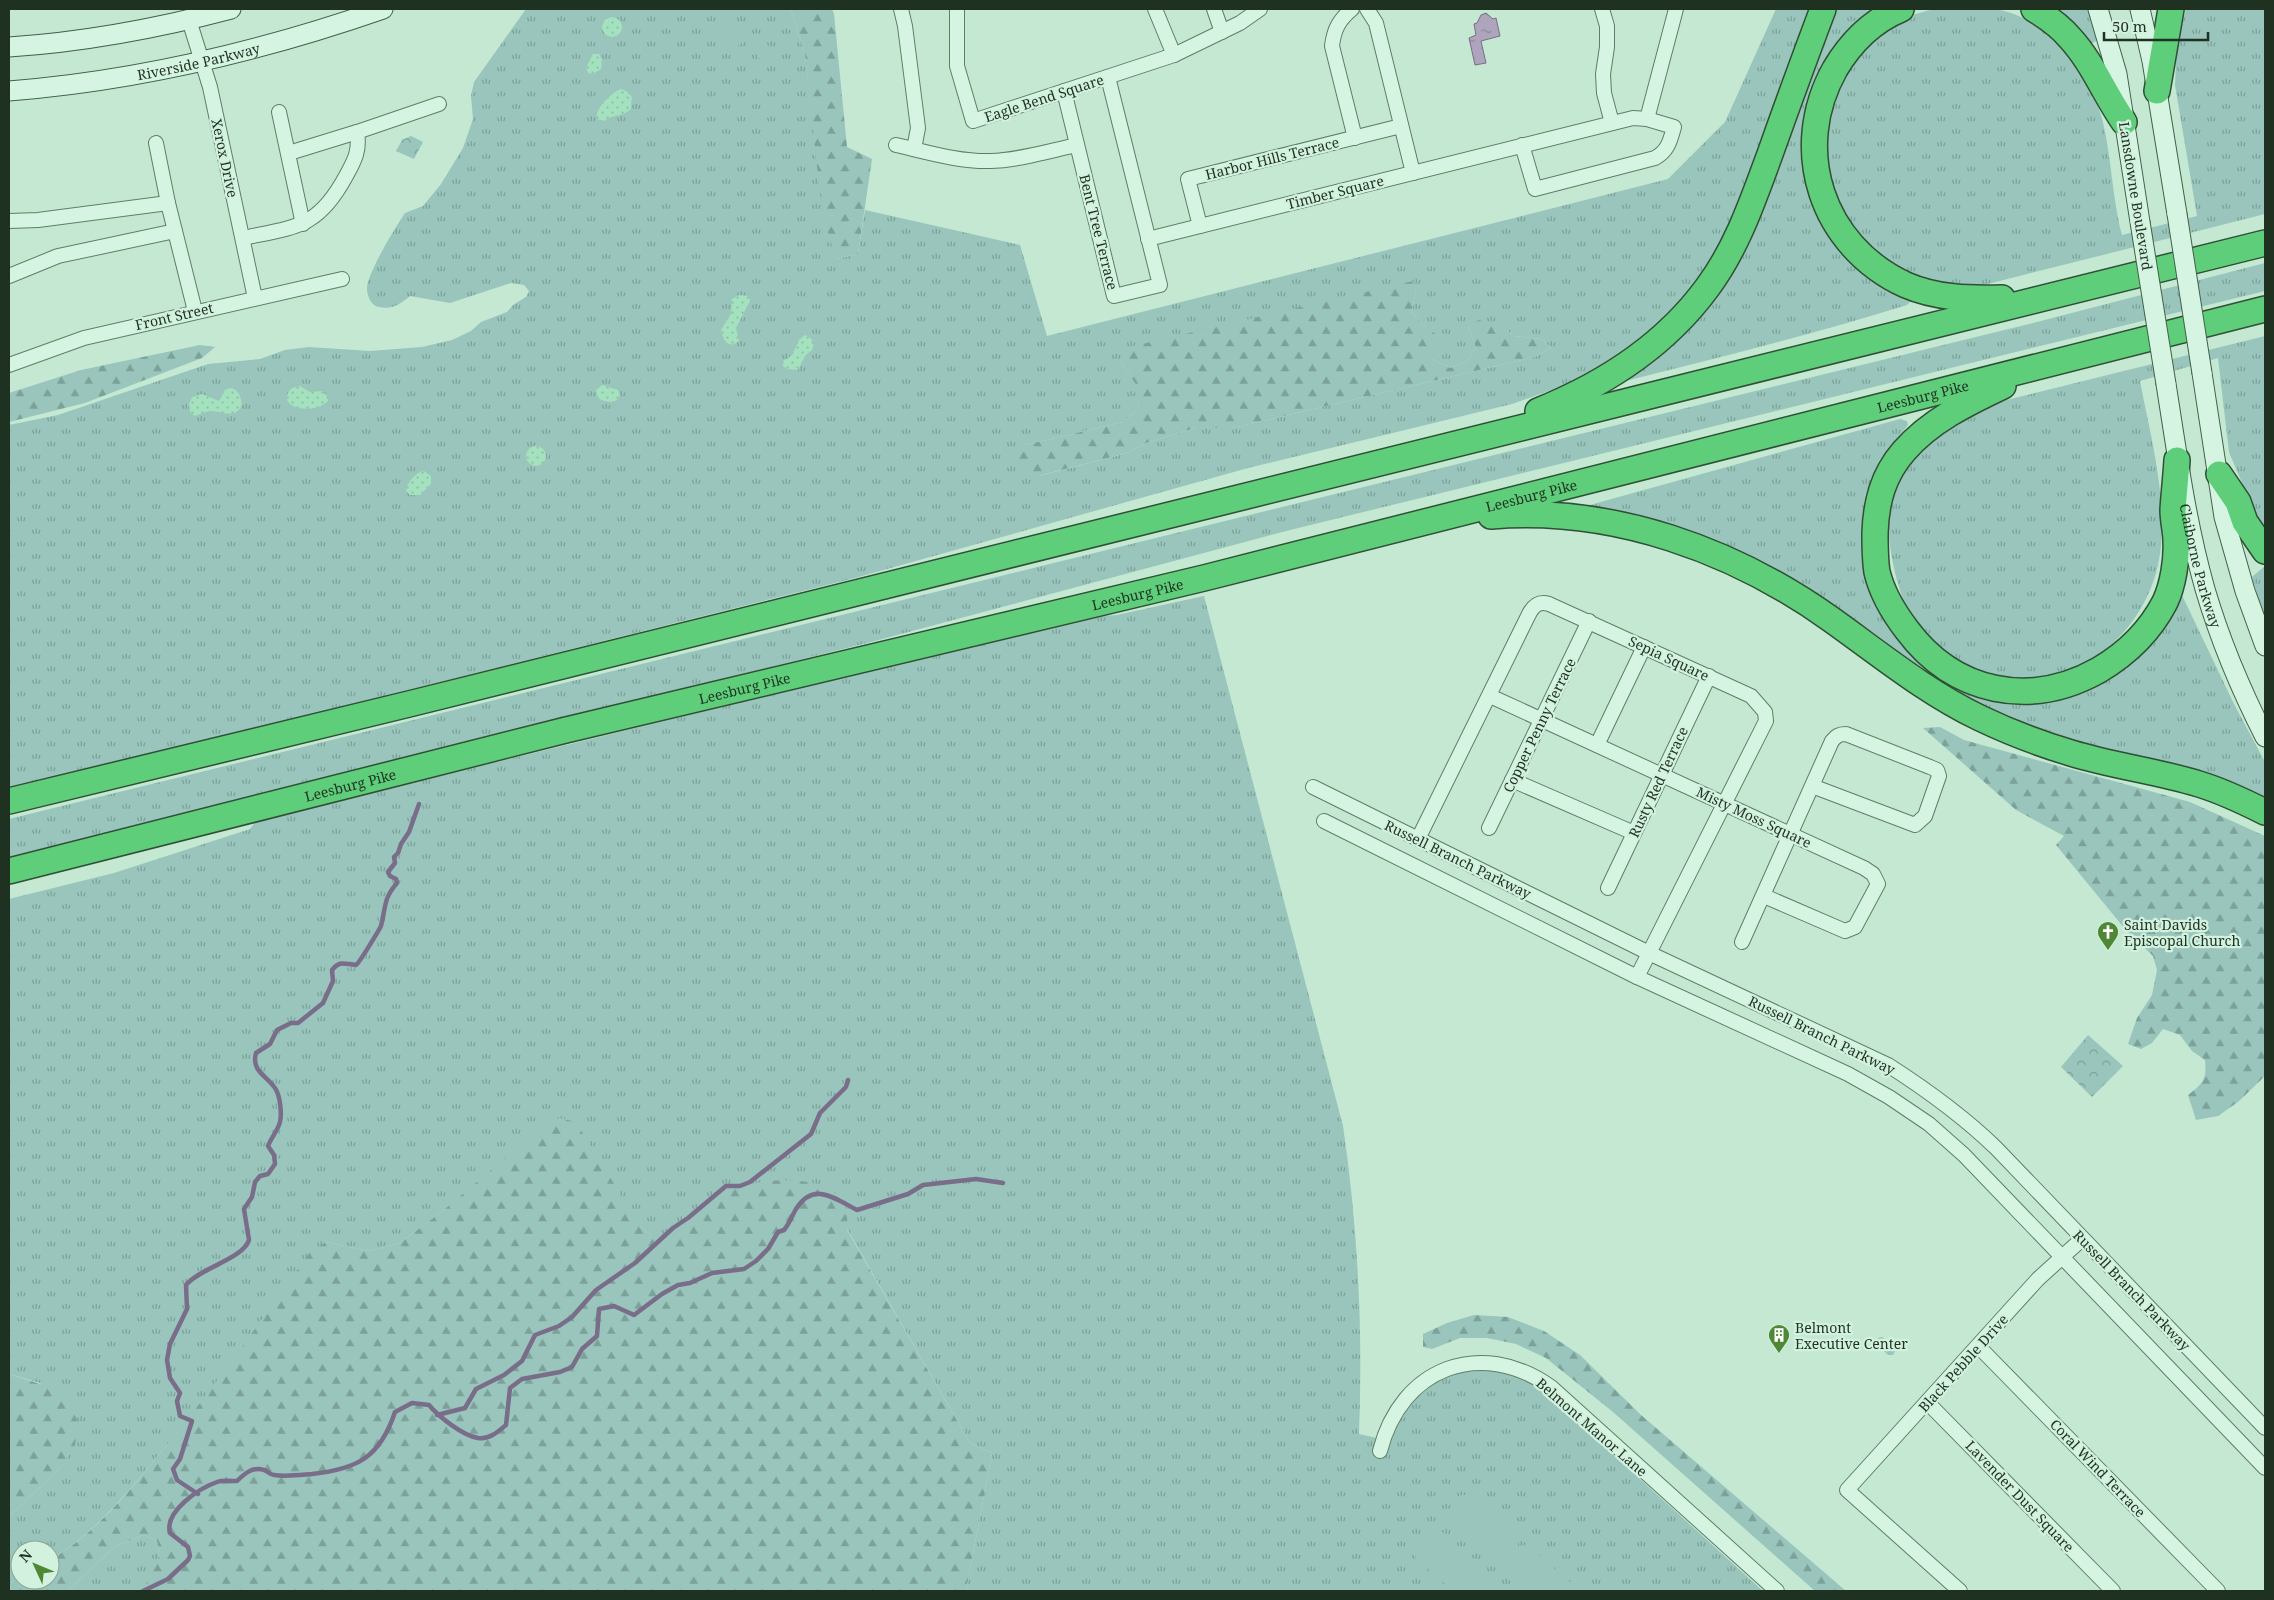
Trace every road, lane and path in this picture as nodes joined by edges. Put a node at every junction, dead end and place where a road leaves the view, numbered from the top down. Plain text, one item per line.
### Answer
1 (231, 9) edge
2 (383, 9) edge
3 (901, 9) edge
4 (957, 9) edge
5 (1155, 9) edge
6 (1214, 9) edge
7 (1260, 9) edge
8 (1352, 9) edge
9 (1367, 9) edge
10 (1602, 9) edge
11 (1676, 9) edge
12 (1823, 9) edge
13 (1901, 9) edge
14 (2034, 9) edge
15 (2098, 9) edge
16 (2140, 9) edge
17 (2171, 9) edge
18 (189, 20) junction
19 (1222, 32) junction
20 (9, 46) edge
21 (1174, 55) junction
22 (203, 61) junction
23 (1108, 77) junction
24 (9, 91) edge
25 (1064, 91) junction
26 (2158, 91) junction
27 (439, 104) dead end
28 (279, 112) dead end
29 (1648, 120) junction
30 (2124, 122) junction
31 (1612, 123) junction
32 (1401, 126) junction
33 (357, 132) junction
34 (1355, 138) junction
35 (156, 143) dead end
36 (1077, 144) junction
37 (896, 145) dead end
38 (1522, 145) junction
39 (914, 149) junction
40 (289, 152) junction
41 (1413, 173) junction
42 (168, 203) junction
43 (9, 221) edge
44 (303, 224) junction
45 (1200, 226) junction
46 (175, 231) junction
47 (243, 238) junction
48 (1148, 239) junction
49 (2265, 243) edge
50 (9, 276) edge
51 (342, 279) dead end
52 (2045, 297) junction
53 (255, 298) junction
54 (2265, 309) edge
55 (195, 311) junction
56 (2069, 358) junction
57 (9, 365) edge
58 (2166, 384) joint
59 (1463, 441) junction
60 (2178, 460) junction
61 (2219, 474) junction
62 (1392, 530) junction
63 (2265, 551) edge
64 (1588, 622) junction
65 (2265, 646) edge
66 (1644, 647) junction
67 (1708, 676) junction
68 (1490, 696) junction
69 (2251, 708) junction
70 (1541, 720) junction
71 (2265, 727) edge
72 (2265, 737) edge
73 (1597, 745) junction
74 (1662, 775) junction
75 (1512, 780) junction
76 (1812, 786) junction
77 (1313, 787) dead end
78 (9, 801) edge
79 (1726, 804) junction
80 (2265, 812) edge
81 (1324, 821) dead end
82 (1489, 828) dead end
83 (1634, 833) junction
84 (1791, 834) junction
85 (1418, 839) junction
86 (9, 871) edge
87 (1608, 888) dead end
88 (1764, 896) junction
89 (1742, 942) dead end
90 (1650, 954) junction
91 (1637, 977) junction
92 (2082, 1239) junction
93 (2062, 1257) junction
94 (1978, 1346) junction
95 (1927, 1402) junction
96 (2265, 1428) edge
97 (1380, 1452) dead end
98 (2265, 1468) edge
99 (1777, 1591) edge
100 (1960, 1591) edge
101 (2113, 1591) edge
102 (2218, 1591) edge

1 - 18 main road
2 - 22 main road, Riverside Parkway
3 - 39 street
4 - 25 street, Eagle Bend Square
5 - 21 street
6 - 19 street
7 - 19 street, Eagle Bend Square
8 - 34 street, Harbor Hills Terrace
9 - 32 street
10 - 31 street
11 - 29 street
12 - 59 highway
13 - 52 highway
14 - 30 highway
15 - 30 main road, Lansdowne Boulevard
16 - 26 main road
17 - 26 highway
18 - 20 main road
18 - 22 street, Xerox Drive
19 - 21 street, Eagle Bend Square
21 - 23 street, Eagle Bend Square
22 - 24 main road, Riverside Parkway
22 - 47 street, Xerox Drive
23 - 25 street, Eagle Bend Square
23 - 48 street, Bent Tree Terrace
25 - 36 street, Bent Tree Terrace
26 - 61 main road, bridge
27 - 33 street
28 - 40 street
29 - 31 street, Timber Square
29 - 38 street, Timber Square
30 - 58 main road, Lansdowne Boulevard, bridge
31 - 38 street, Timber Square
32 - 34 street
32 - 41 street
33 - 40 street
33 - 44 street
34 - 45 street, Harbor Hills Terrace
35 - 42 street
36 - 39 street
36 - 48 street, Bent Tree Terrace
37 - 39 street
38 - 41 street, Timber Square
40 - 44 street
41 - 45 street, Timber Square
42 - 43 street
42 - 46 street
44 - 47 street
45 - 48 street, Timber Square
46 - 50 street
46 - 55 street
47 - 53 street, Xerox Drive
49 - 52 highway
51 - 53 street, Front Street
52 - 59 highway
53 - 55 street, Front Street
54 - 56 highway, Leesburg Pike
55 - 57 street, Front Street
56 - 60 highway
56 - 62 highway, Leesburg Pike
58 - 60 main road, Claiborne Parkway
59 - 78 highway
60 - 69 main road, Claiborne Parkway
61 - 63 highway
61 - 65 main road
62 - 80 highway
62 - 86 highway, Leesburg Pike
64 - 66 street, Sepia Square
64 - 68 street, Sepia Square
64 - 70 street, Copper Penny Terrace
66 - 67 street, Sepia Square
66 - 73 street
67 - 74 street, Rusty Red Terrace
67 - 79 street, Sepia Square
68 - 70 street, Misty Moss Square
68 - 85 street, Sepia Square
69 - 71 main road
69 - 72 main road, Claiborne Parkway
70 - 73 street, Misty Moss Square
70 - 75 street, Copper Penny Terrace
73 - 74 street, Misty Moss Square
74 - 79 street, Misty Moss Square
74 - 83 street, Rusty Red Terrace
75 - 82 street, Copper Penny Terrace
75 - 83 street
76 - 76 street
76 - 84 street
77 - 85 street, Russell Branch Parkway
79 - 84 street, Misty Moss Square
79 - 90 street, Sepia Square
81 - 91 street, Russell Branch Parkway
83 - 87 street, Rusty Red Terrace
84 - 88 street
84 - 88 street, Misty Moss Square
85 - 90 street, Russell Branch Parkway
88 - 89 street
90 - 91 street, Sepia Square
90 - 92 street, Russell Branch Parkway
91 - 93 street, Russell Branch Parkway
92 - 93 street, Black Pebble Drive
92 - 96 street, Russell Branch Parkway
93 - 94 street, Black Pebble Drive
93 - 98 street, Russell Branch Parkway
94 - 95 street, Black Pebble Drive
94 - 102 street, Coral Wind Terrace
95 - 100 street, Black Pebble Drive
95 - 101 street, Lavender Dust Square
97 - 99 street, Belmont Manor Lane

